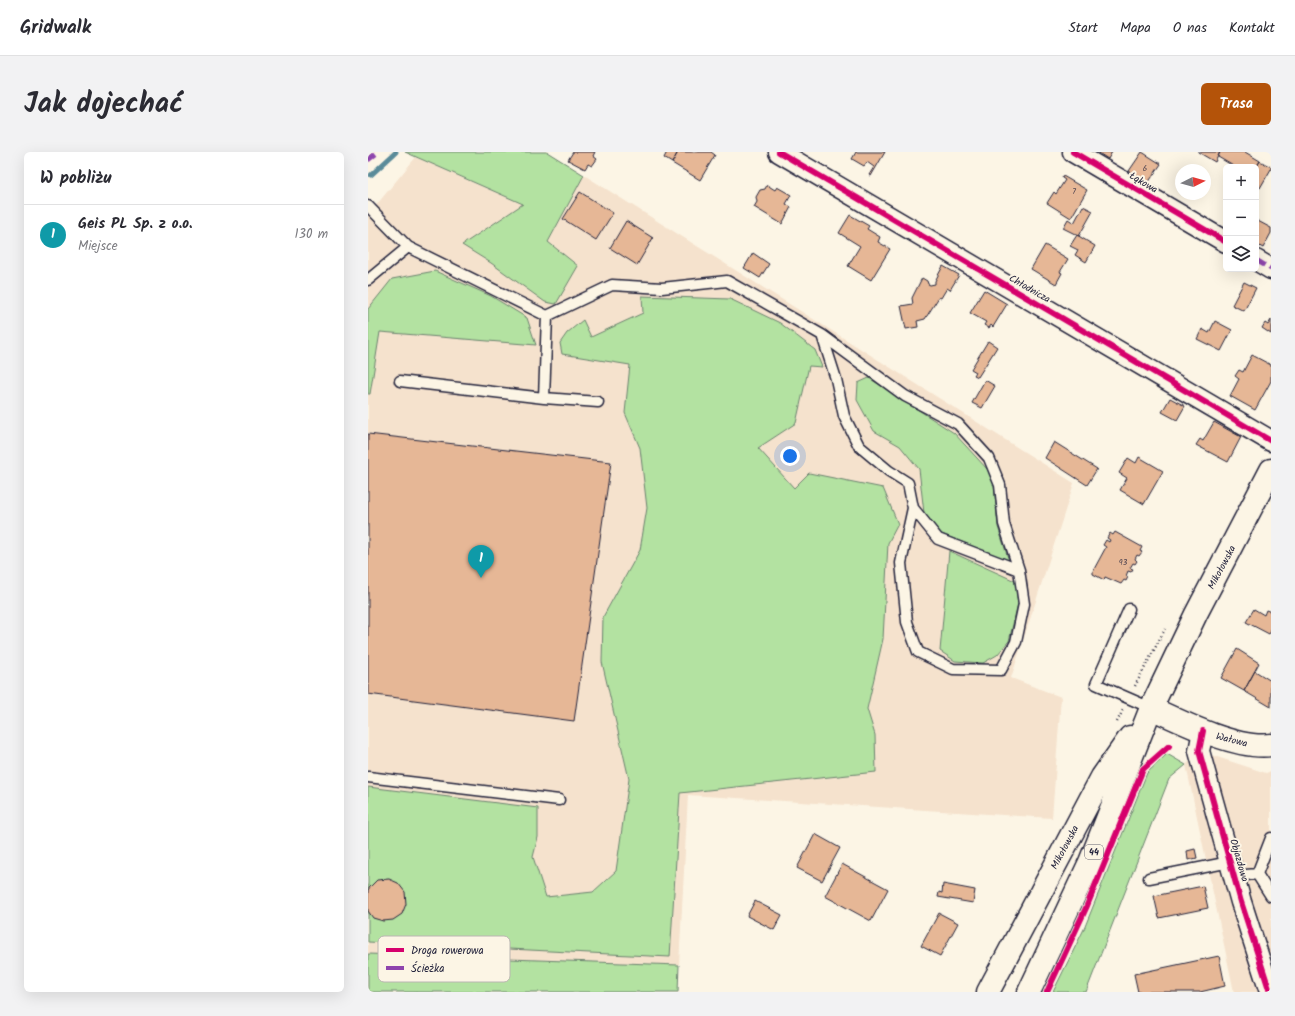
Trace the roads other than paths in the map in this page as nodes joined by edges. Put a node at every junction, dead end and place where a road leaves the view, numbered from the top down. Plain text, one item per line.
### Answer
1 (780, 152) edge
2 (1073, 152) edge
3 (368, 206) edge
4 (1223, 240) edge
5 (408, 247) junction
6 (1259, 262) edge
7 (1271, 269) edge
8 (368, 280) edge
9 (547, 316) junction
10 (822, 335) junction
11 (400, 381) dead end
12 (544, 398) junction
13 (598, 402) dead end
14 (1271, 441) edge
15 (1271, 470) edge
16 (913, 508) junction
17 (1019, 570) junction
18 (1129, 610) dead end
19 (1151, 708) junction
20 (1203, 731) junction
21 (1271, 745) edge
22 (368, 777) edge
23 (558, 800) dead end
24 (1271, 838) edge
25 (1232, 869) junction
26 (1257, 874) junction
27 (1149, 878) dead end
28 (1271, 896) edge
29 (988, 992) edge
30 (1030, 992) edge
31 (1270, 992) edge

1 - 14 street, Chłodnicza
2 - 4 street, Łąkowa
3 - 5 lane
5 - 8 lane
5 - 9 lane
6 - 7 street
9 - 10 lane
9 - 12 lane
10 - 16 lane
10 - 17 lane
11 - 12 lane
12 - 13 lane
15 - 19 main road, Mikołowska / 44
16 - 17 lane
16 - 17 lane
18 - 19 lane
19 - 20 main road, Wałowa
19 - 29 main road, Mikołowska / 44
19 - 30 main road, Mikołowska / 44
20 - 21 main road, Wałowa
20 - 25 street, Objazdowa
22 - 23 lane
24 - 26 lane
25 - 26 lane
25 - 27 lane
25 - 31 street, Objazdowa
26 - 28 lane

